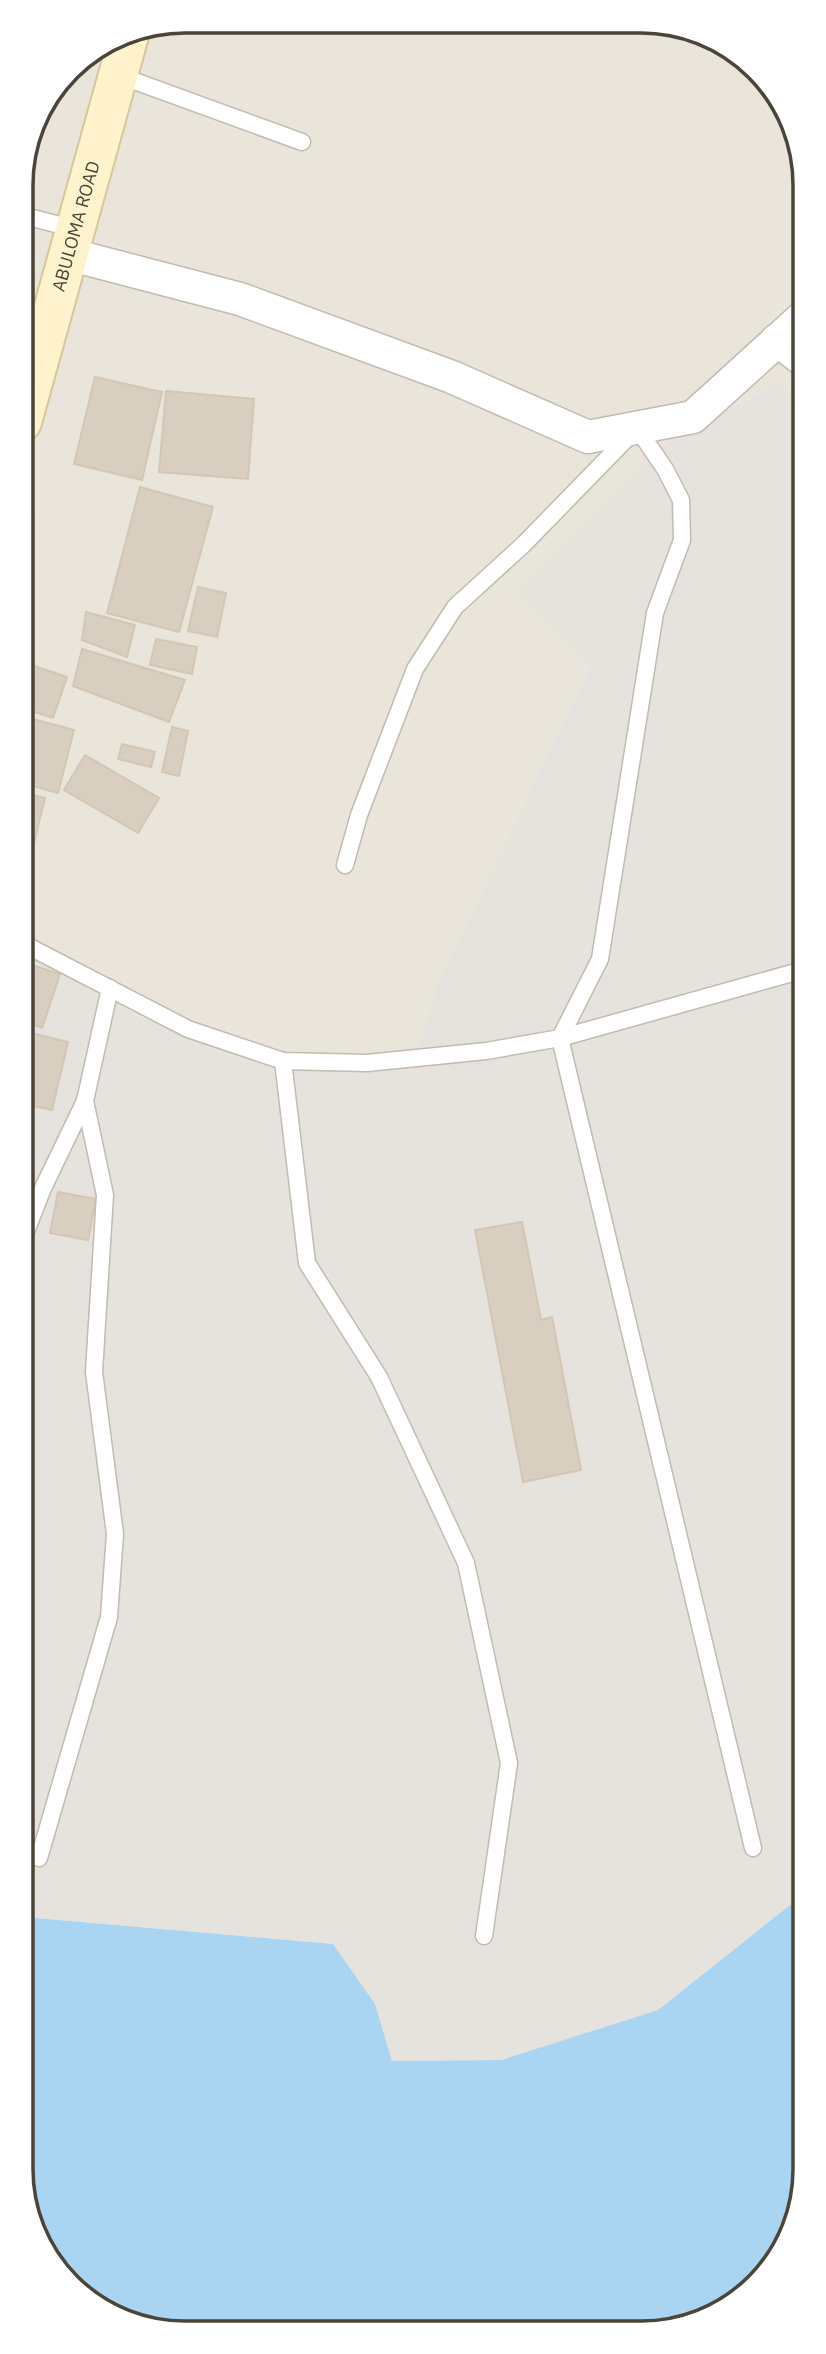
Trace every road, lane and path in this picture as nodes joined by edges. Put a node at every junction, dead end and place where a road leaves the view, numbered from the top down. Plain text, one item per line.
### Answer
1 (126, 45) edge
2 (118, 75) junction
3 (302, 142) dead end
4 (34, 221) edge
5 (72, 242) junction
6 (793, 326) edge
7 (777, 340) junction
8 (793, 352) edge
9 (34, 379) edge
10 (637, 428) junction
11 (345, 865) dead end
12 (34, 949) edge
13 (793, 973) edge
14 (110, 988) junction
15 (560, 1038) junction
16 (283, 1061) junction
17 (85, 1101) junction
18 (33, 1212) edge
19 (753, 1848) dead end
20 (39, 1858) dead end
21 (484, 1936) dead end

1 - 2 street, ABULOMA ROAD
2 - 3 lane
2 - 5 street, ABULOMA ROAD
4 - 5 lane
5 - 9 street, ABULOMA ROAD
5 - 10 street
6 - 7 street
7 - 8 street
7 - 10 street
10 - 11 lane
10 - 15 lane
12 - 14 lane
13 - 15 lane
14 - 16 lane
14 - 17 lane
15 - 16 lane
15 - 19 lane
16 - 21 lane
17 - 18 lane
17 - 20 lane

